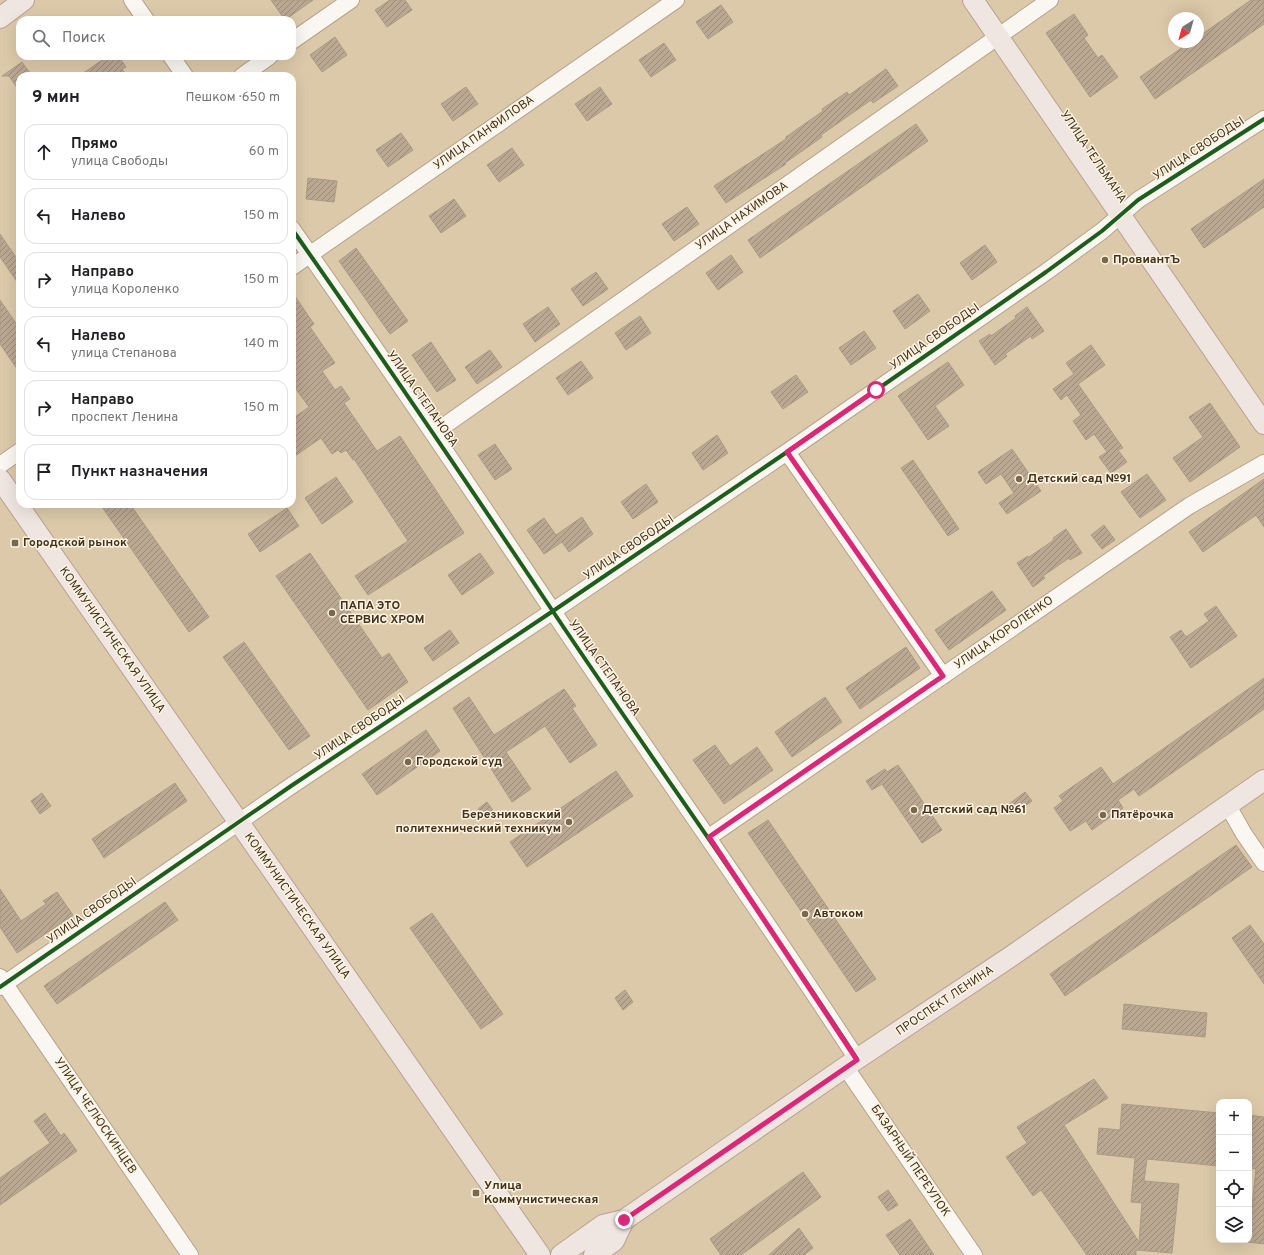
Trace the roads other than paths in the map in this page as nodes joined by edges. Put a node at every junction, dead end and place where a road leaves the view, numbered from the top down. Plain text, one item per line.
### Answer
1 (24, 0) edge
2 (132, 0) edge
3 (351, 0) edge
4 (676, 0) edge
5 (973, 0) edge
6 (1050, 0) edge
7 (143, 16) edge
8 (0, 18) edge
9 (998, 36) junction
10 (296, 38) edge
11 (174, 60) edge
12 (264, 60) edge
13 (182, 72) edge
14 (248, 72) edge
15 (1264, 119) edge
16 (1121, 215) junction
17 (296, 235) edge
18 (310, 255) junction
19 (296, 264) edge
20 (1264, 424) edge
21 (434, 433) junction
22 (787, 452) junction
23 (16, 454) edge
24 (1264, 463) edge
25 (0, 465) edge
26 (0, 479) edge
27 (16, 502) edge
28 (20, 508) edge
29 (553, 611) junction
30 (943, 676) junction
31 (1264, 780) edge
32 (1228, 806) junction
33 (239, 822) junction
34 (709, 837) junction
35 (1264, 863) edge
36 (1, 982) edge
37 (851, 1064) junction
38 (624, 1220) junction
39 (190, 1255) edge
40 (540, 1255) edge
41 (561, 1255) edge
42 (594, 1255) edge
43 (974, 1255) edge

1 - 8 main road
2 - 7 street
3 - 10 street
4 - 18 street, УЛИЦА ПАНФИЛОВА
5 - 9 main road, УЛИЦА ТЕЛЬМАНА
6 - 9 street, УЛИЦА НАХИМОВА
9 - 16 main road, УЛИЦА ТЕЛЬМАНА
9 - 21 street, УЛИЦА НАХИМОВА
11 - 13 street
12 - 14 street
15 - 16 street, УЛИЦА СВОБОДЫ
16 - 20 main road, УЛИЦА ТЕЛЬМАНА
16 - 22 street, УЛИЦА СВОБОДЫ
17 - 18 street, УЛИЦА СТЕПАНОВА
18 - 19 street, УЛИЦА ПАНФИЛОВА
18 - 21 street, УЛИЦА СТЕПАНОВА
21 - 29 street, УЛИЦА СТЕПАНОВА
22 - 29 street, УЛИЦА СВОБОДЫ
22 - 30 street
23 - 25 street
24 - 30 street, УЛИЦА КОРОЛЕНКО
26 - 27 main road, КОММУНИСТИЧЕСКАЯ УЛИЦА
28 - 33 main road, КОММУНИСТИЧЕСКАЯ УЛИЦА
29 - 33 street, УЛИЦА СВОБОДЫ
29 - 34 street, УЛИЦА СТЕПАНОВА
30 - 34 street, УЛИЦА КОРОЛЕНКО
31 - 32 main road, ПРОСПЕКТ ЛЕНИНА
32 - 35 street
32 - 37 main road, ПРОСПЕКТ ЛЕНИНА
33 - 36 street, УЛИЦА СВОБОДЫ
33 - 40 main road, КОММУНИСТИЧЕСКАЯ УЛИЦА
34 - 37 street, УЛИЦА СТЕПАНОВА
36 - 39 street, УЛИЦА ЧЕЛЮСКИНЦЕВ
37 - 38 main road, ПРОСПЕКТ ЛЕНИНА
37 - 43 street, БАЗАРНЫЙ ПЕРЕУЛОК
38 - 41 main road, ПРОСПЕКТ ЛЕНИНА
38 - 42 main road

